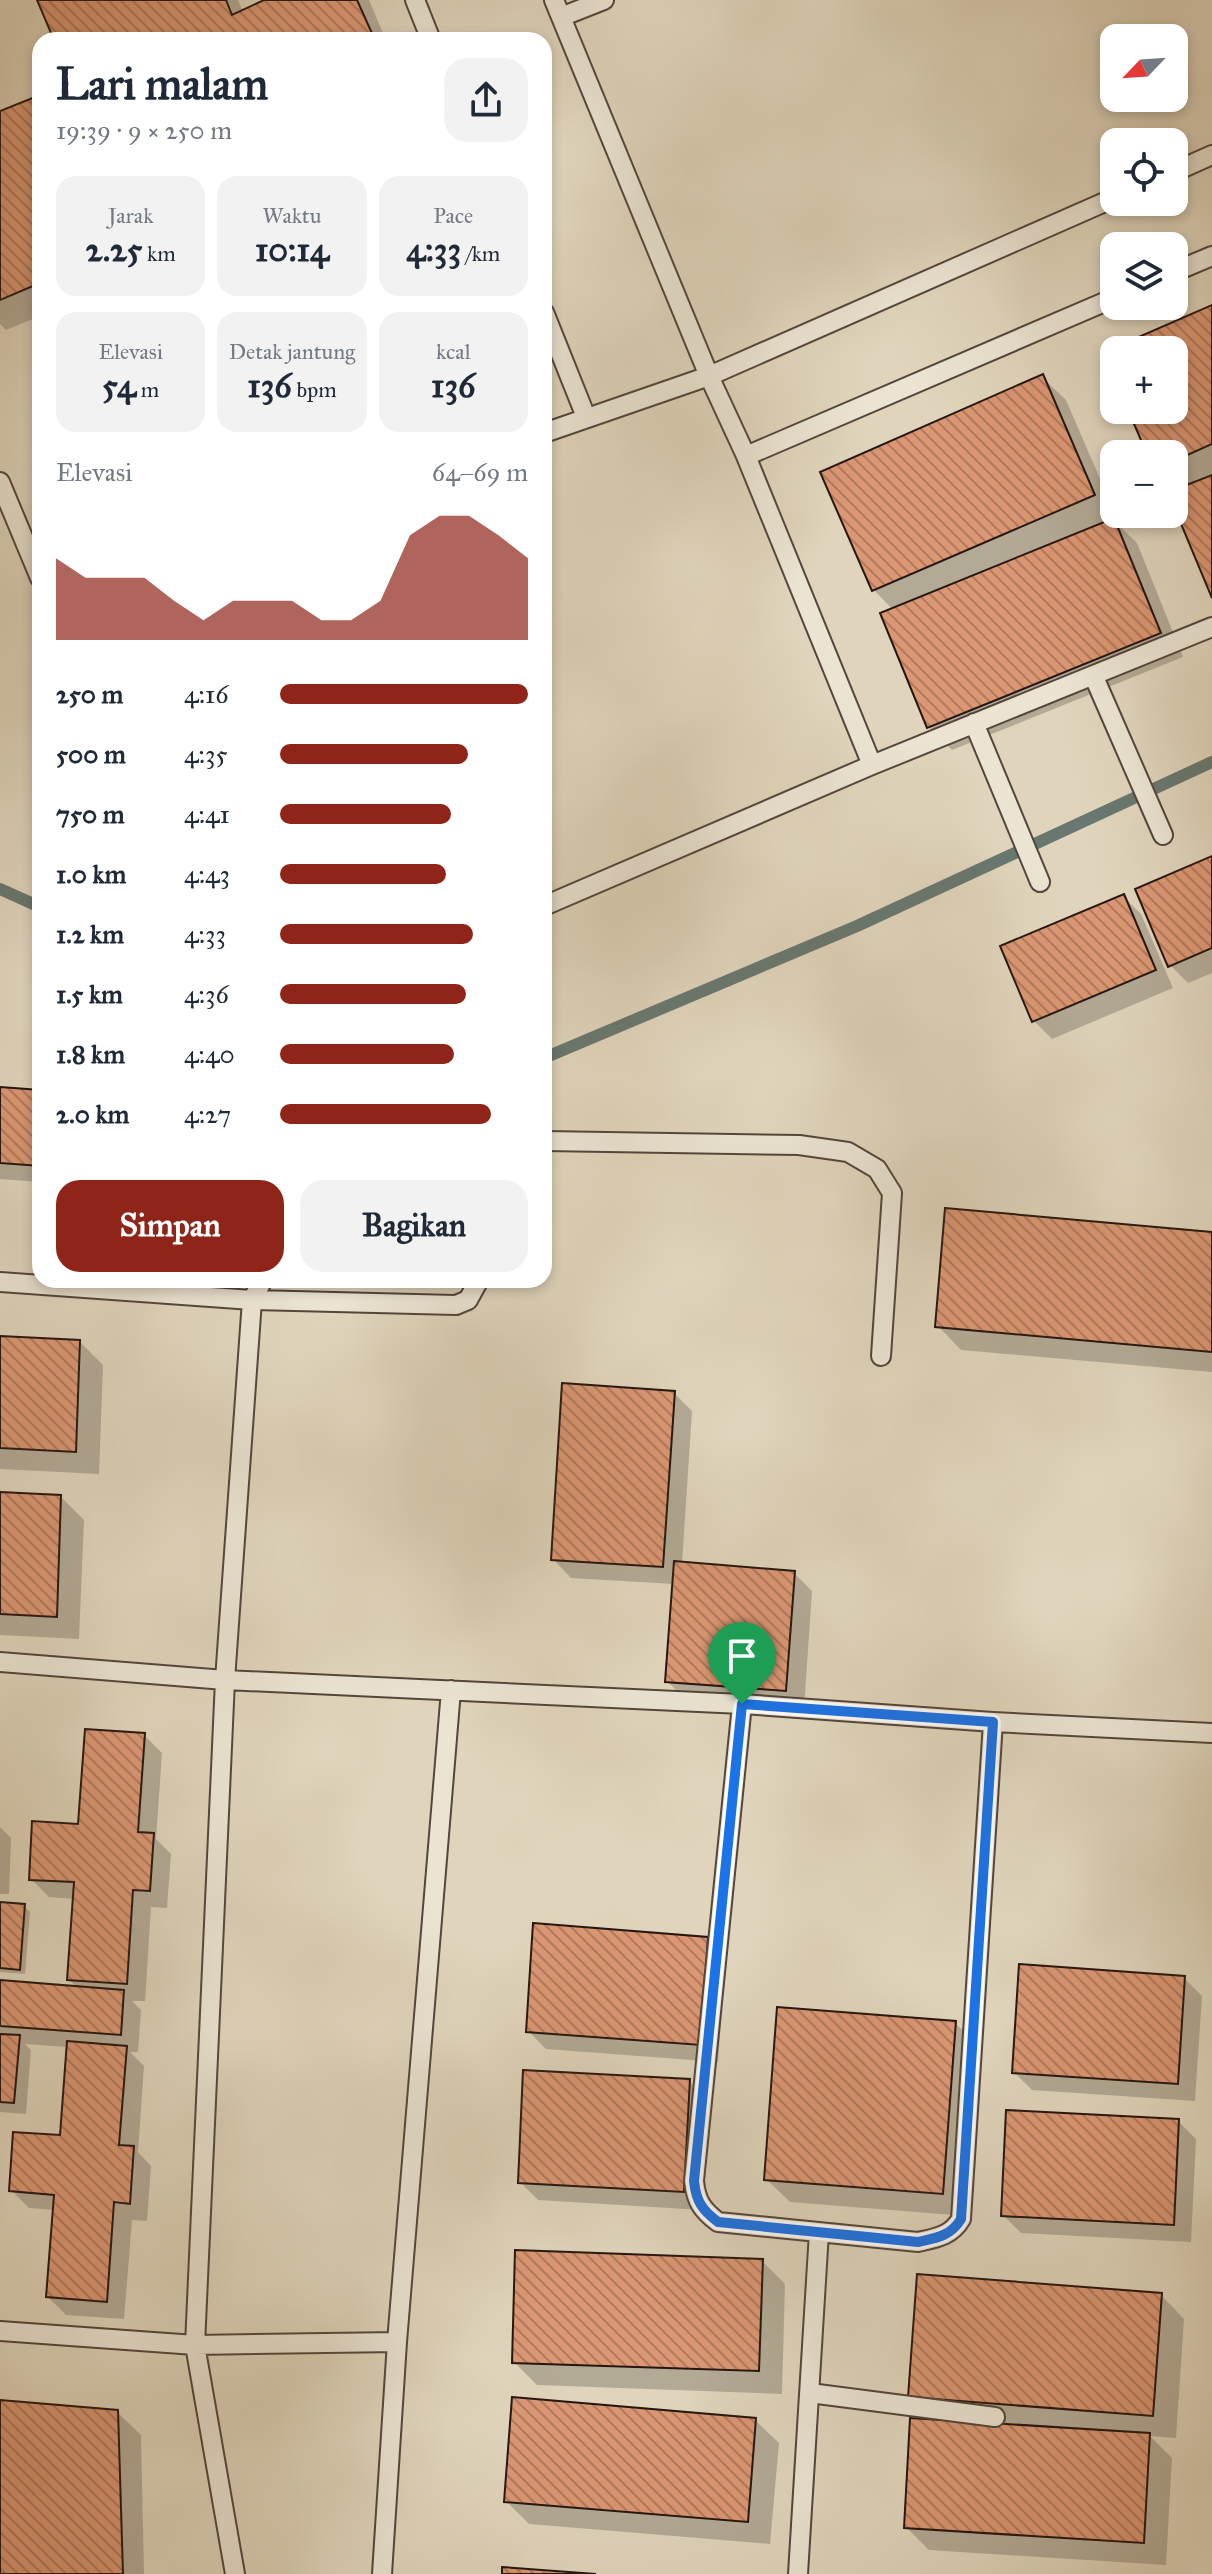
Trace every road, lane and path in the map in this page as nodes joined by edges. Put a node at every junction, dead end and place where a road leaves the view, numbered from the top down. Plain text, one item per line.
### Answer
1 (415, 0) edge
2 (604, 0) edge
3 (558, 8) edge
4 (428, 32) edge
5 (1212, 155) edge
6 (1188, 166) edge
7 (1100, 204) edge
8 (1212, 256) edge
9 (1188, 266) edge
10 (1100, 304) edge
11 (552, 342) edge
12 (709, 376) junction
13 (586, 417) junction
14 (552, 430) edge
15 (746, 456) junction
16 (0, 482) edge
17 (32, 559) edge
18 (1212, 627) edge
19 (1094, 677) junction
20 (974, 723) junction
21 (872, 765) junction
22 (1163, 835) dead end
23 (1040, 882) dead end
24 (552, 903) edge
25 (552, 1141) edge
26 (0, 1282) edge
27 (32, 1284) edge
28 (84, 1288) edge
29 (259, 1288) edge
30 (475, 1288) edge
31 (252, 1300) junction
32 (881, 1356) dead end
33 (0, 1662) edge
34 (225, 1680) junction
35 (451, 1690) junction
36 (742, 1704) junction
37 (993, 1722) junction
38 (1212, 1733) edge
39 (819, 2232) junction
40 (0, 2331) edge
41 (397, 2342) junction
42 (195, 2345) junction
43 (810, 2393) junction
44 (995, 2417) dead end
45 (235, 2574) edge
46 (382, 2574) edge
47 (798, 2574) edge

1 - 4 lane
2 - 3 lane
3 - 12 lane
5 - 6 lane
7 - 12 lane
8 - 9 lane
10 - 15 lane
11 - 13 lane
12 - 13 lane
12 - 15 lane
13 - 14 lane
15 - 21 lane
16 - 17 lane
18 - 19 lane
19 - 20 lane
19 - 22 lane
20 - 21 lane
20 - 23 lane
21 - 24 lane
25 - 32 lane
26 - 27 lane
28 - 31 lane
29 - 31 lane
30 - 31 lane
31 - 34 lane
33 - 34 lane
34 - 35 lane
34 - 42 lane
35 - 36 lane
35 - 41 lane
36 - 37 lane
36 - 39 lane
37 - 38 lane
37 - 39 lane
39 - 43 lane
40 - 42 lane
41 - 42 lane
41 - 46 lane
42 - 45 lane
43 - 44 lane
43 - 47 lane

